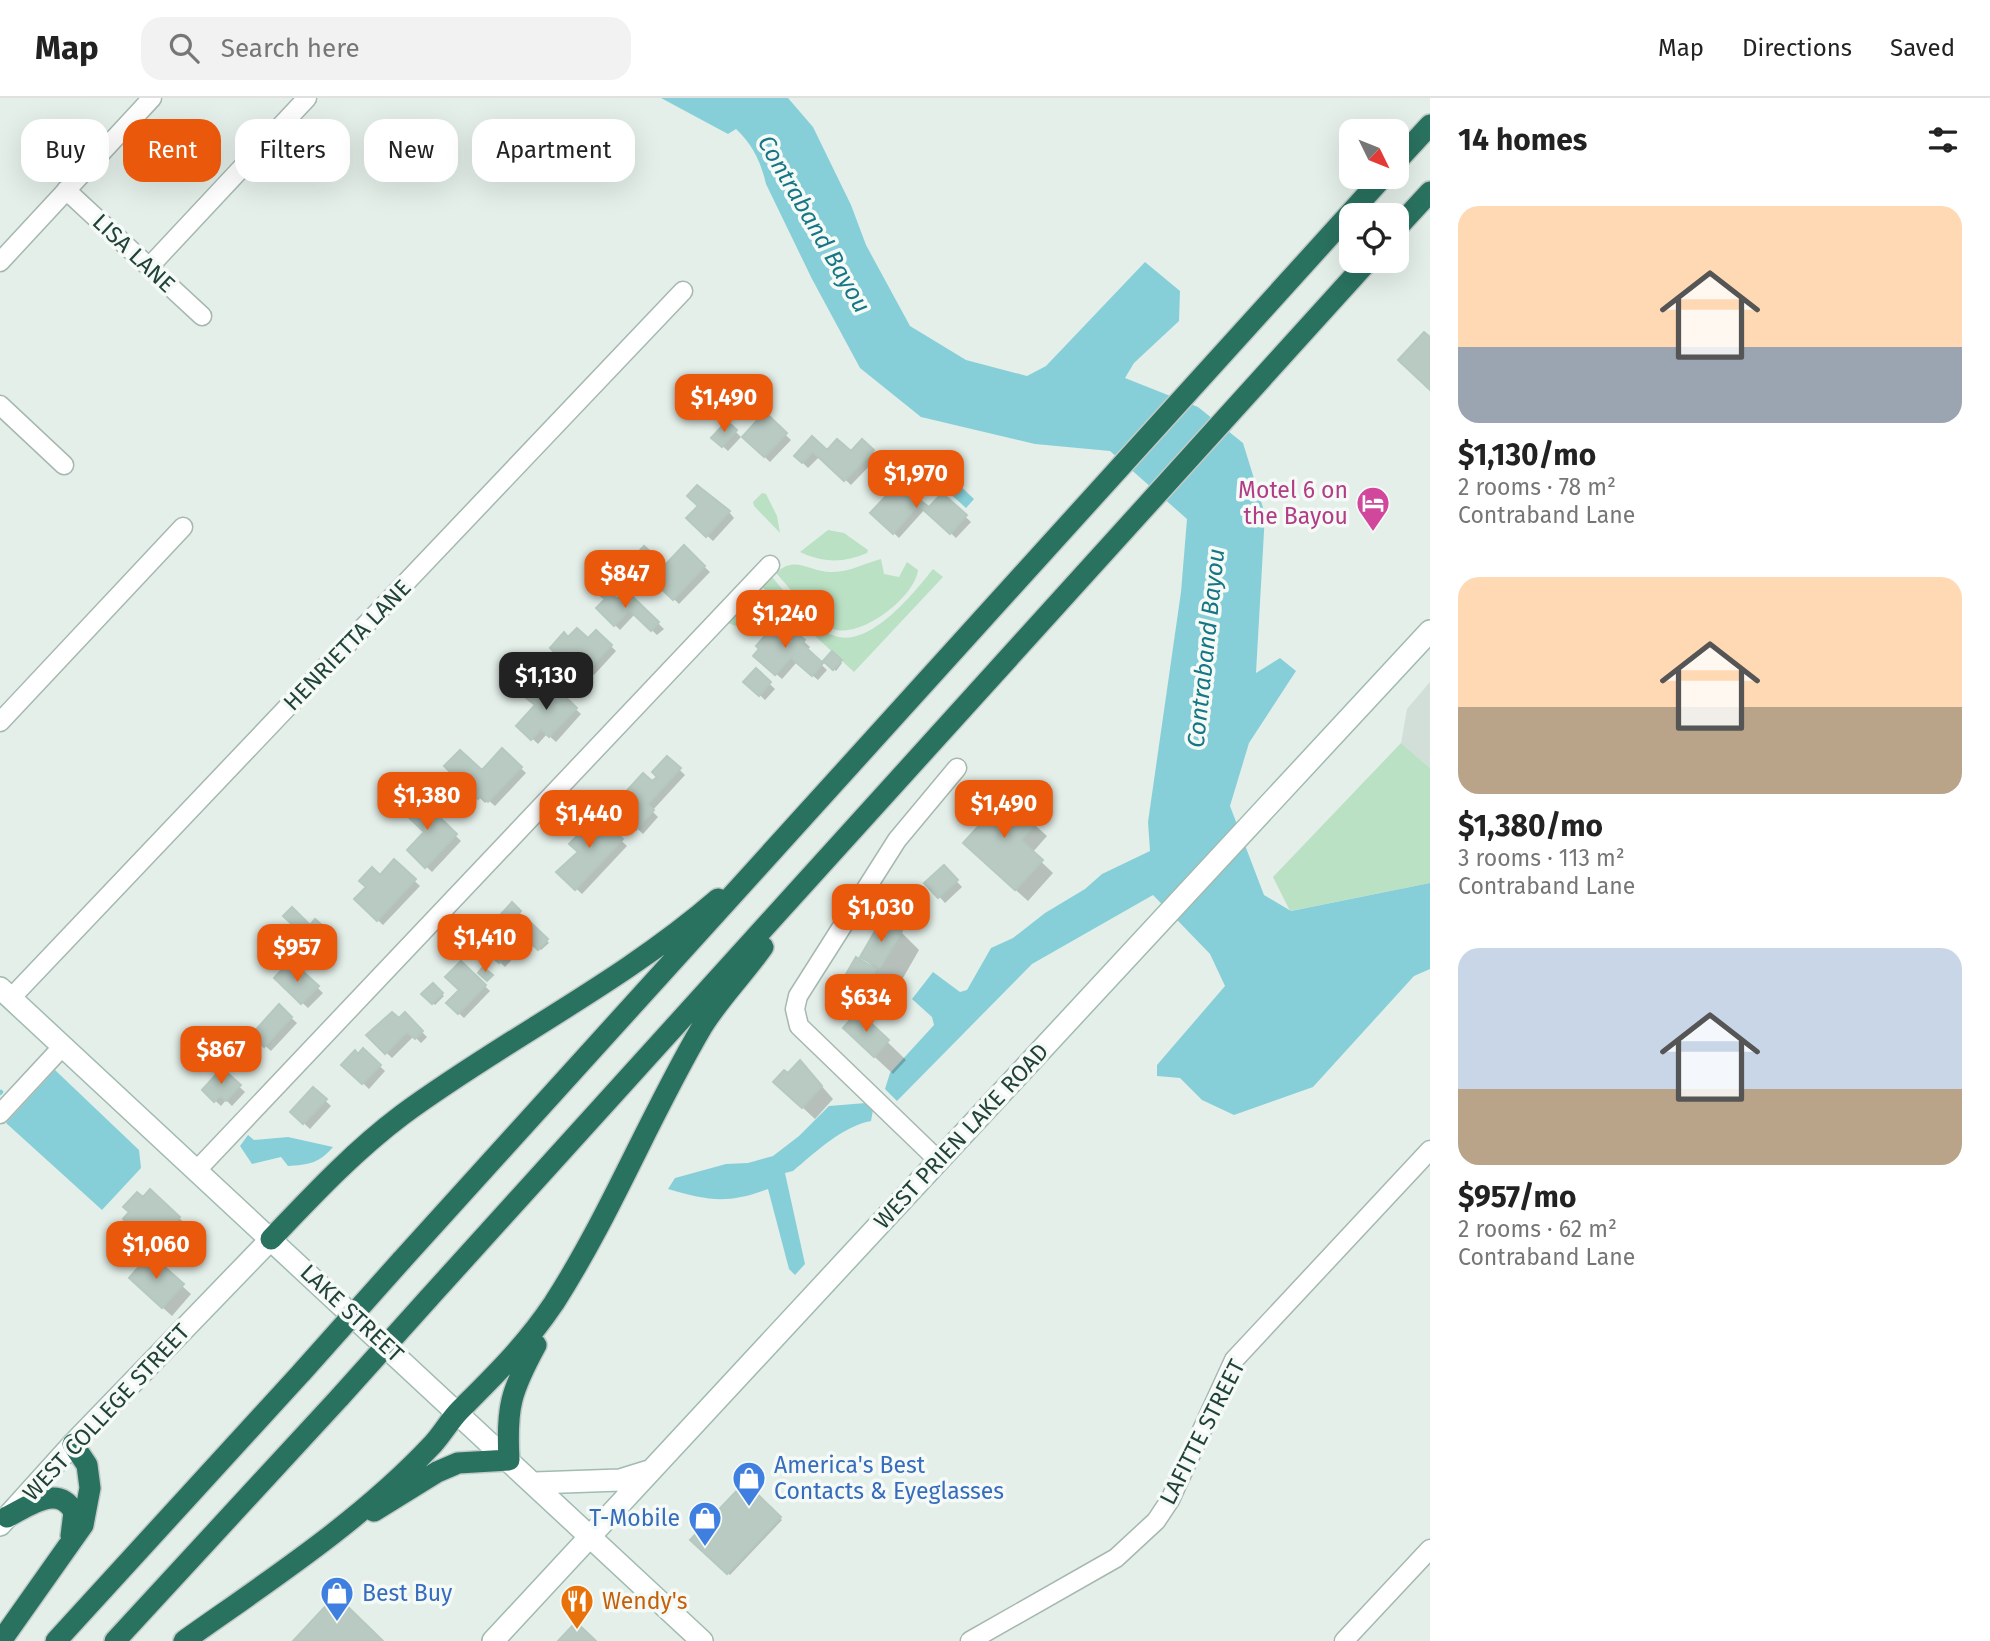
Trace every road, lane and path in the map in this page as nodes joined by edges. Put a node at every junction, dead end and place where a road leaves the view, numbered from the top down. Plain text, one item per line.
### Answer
1 (152, 98) edge
2 (307, 98) edge
3 (1430, 125) edge
4 (1409, 148) edge
5 (1372, 189) edge
6 (66, 190) junction
7 (1430, 191) edge
8 (1409, 214) edge
9 (0, 262) edge
10 (149, 267) junction
11 (1357, 273) edge
12 (683, 291) dead end
13 (202, 316) dead end
14 (0, 405) edge
15 (64, 465) dead end
16 (183, 527) dead end
17 (770, 565) dead end
18 (1430, 631) edge
19 (0, 722) edge
20 (957, 768) dead end
21 (846, 836) junction
22 (778, 847) junction
23 (5, 993) edge
24 (62, 1046) junction
25 (0, 1114) edge
26 (1430, 1150) edge
27 (939, 1161) junction
28 (196, 1171) junction
29 (271, 1240) junction
30 (566, 1282) junction
31 (459, 1411) junction
32 (73, 1444) junction
33 (509, 1460) junction
34 (651, 1470) junction
35 (535, 1483) junction
36 (4, 1521) edge
37 (590, 1535) junction
38 (321, 1543) junction
39 (69, 1544) junction
40 (1430, 1549) edge
41 (1, 1641) edge
42 (56, 1641) edge
43 (115, 1641) edge
44 (184, 1641) edge
45 (493, 1641) edge
46 (702, 1641) edge
47 (970, 1641) edge
48 (1344, 1641) edge

1 - 6 street
2 - 10 street
3 - 4 highway
5 - 22 highway
6 - 9 street
6 - 10 street, LISA LANE
7 - 8 highway
10 - 13 street, LISA LANE
11 - 21 highway
12 - 23 street, HENRIETTA LANE
14 - 15 street
16 - 19 street
17 - 28 street
18 - 27 street, WEST PRIEN LAKE ROAD
20 - 27 street
21 - 30 highway
21 - 43 highway, bridge
22 - 29 highway
22 - 42 highway, bridge
23 - 24 street, LAKE STREET
24 - 25 street
24 - 28 street, LAKE STREET
26 - 47 street, LAFITTE STREET
27 - 34 street, WEST PRIEN LAKE ROAD
28 - 29 street, LAKE STREET
29 - 31 street, LAKE STREET
29 - 32 street, WEST COLLEGE STREET
30 - 31 highway
30 - 33 highway
31 - 33 street, LAKE STREET
31 - 38 highway
32 - 36 street, WEST COLLEGE STREET
32 - 39 highway
33 - 35 street, LAKE STREET
33 - 38 highway
34 - 35 street
34 - 37 street, WEST PRIEN LAKE ROAD
35 - 37 street, LAKE STREET
36 - 39 highway
37 - 45 street, WEST PRIEN LAKE ROAD
37 - 46 street, LAKE STREET
38 - 44 highway
39 - 41 highway
40 - 48 street

